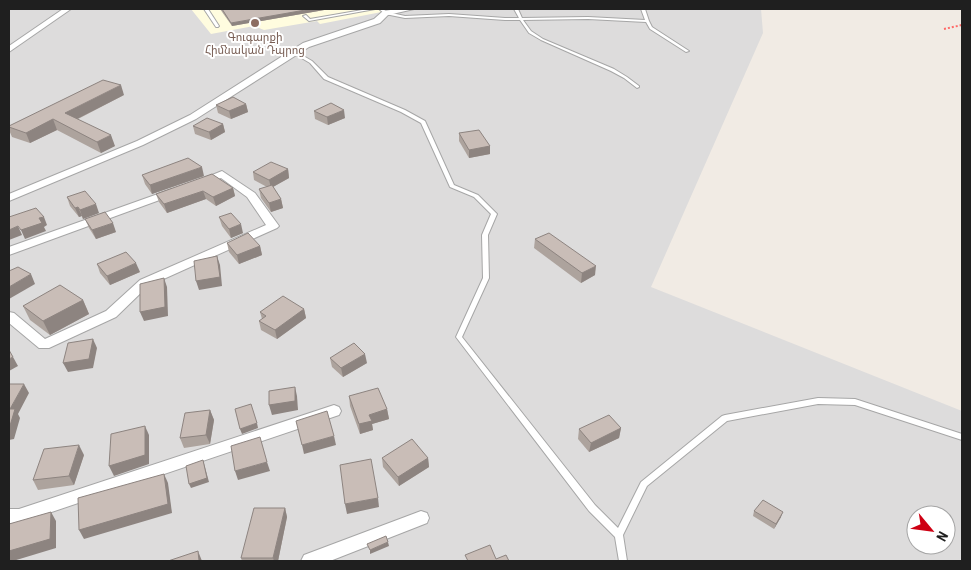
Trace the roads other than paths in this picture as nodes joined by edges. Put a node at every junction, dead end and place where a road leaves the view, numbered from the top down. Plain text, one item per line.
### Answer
1 (67, 9) edge
2 (206, 9) edge
3 (373, 9) edge
4 (410, 9) edge
5 (516, 9) edge
6 (643, 9) edge
7 (384, 11) edge
8 (305, 16) edge
9 (521, 19) junction
10 (646, 21) junction
11 (217, 26) dead end
12 (9, 50) edge
13 (687, 50) dead end
14 (294, 52) junction
15 (637, 87) dead end
16 (9, 198) edge
17 (9, 251) edge
18 (9, 316) edge
19 (334, 411) dead end
20 (962, 437) edge
21 (9, 516) edge
22 (422, 518) dead end
23 (619, 535) junction
24 (310, 561) edge
25 (623, 561) edge

1 - 12 street
2 - 11 lane
3 - 8 lane
4 - 7 street
5 - 9 lane
6 - 10 lane
7 - 9 lane
7 - 14 street
9 - 10 lane
9 - 15 lane
10 - 13 lane
14 - 16 street
14 - 23 lane
17 - 18 street
19 - 21 street
20 - 23 lane
22 - 24 street
23 - 25 lane

